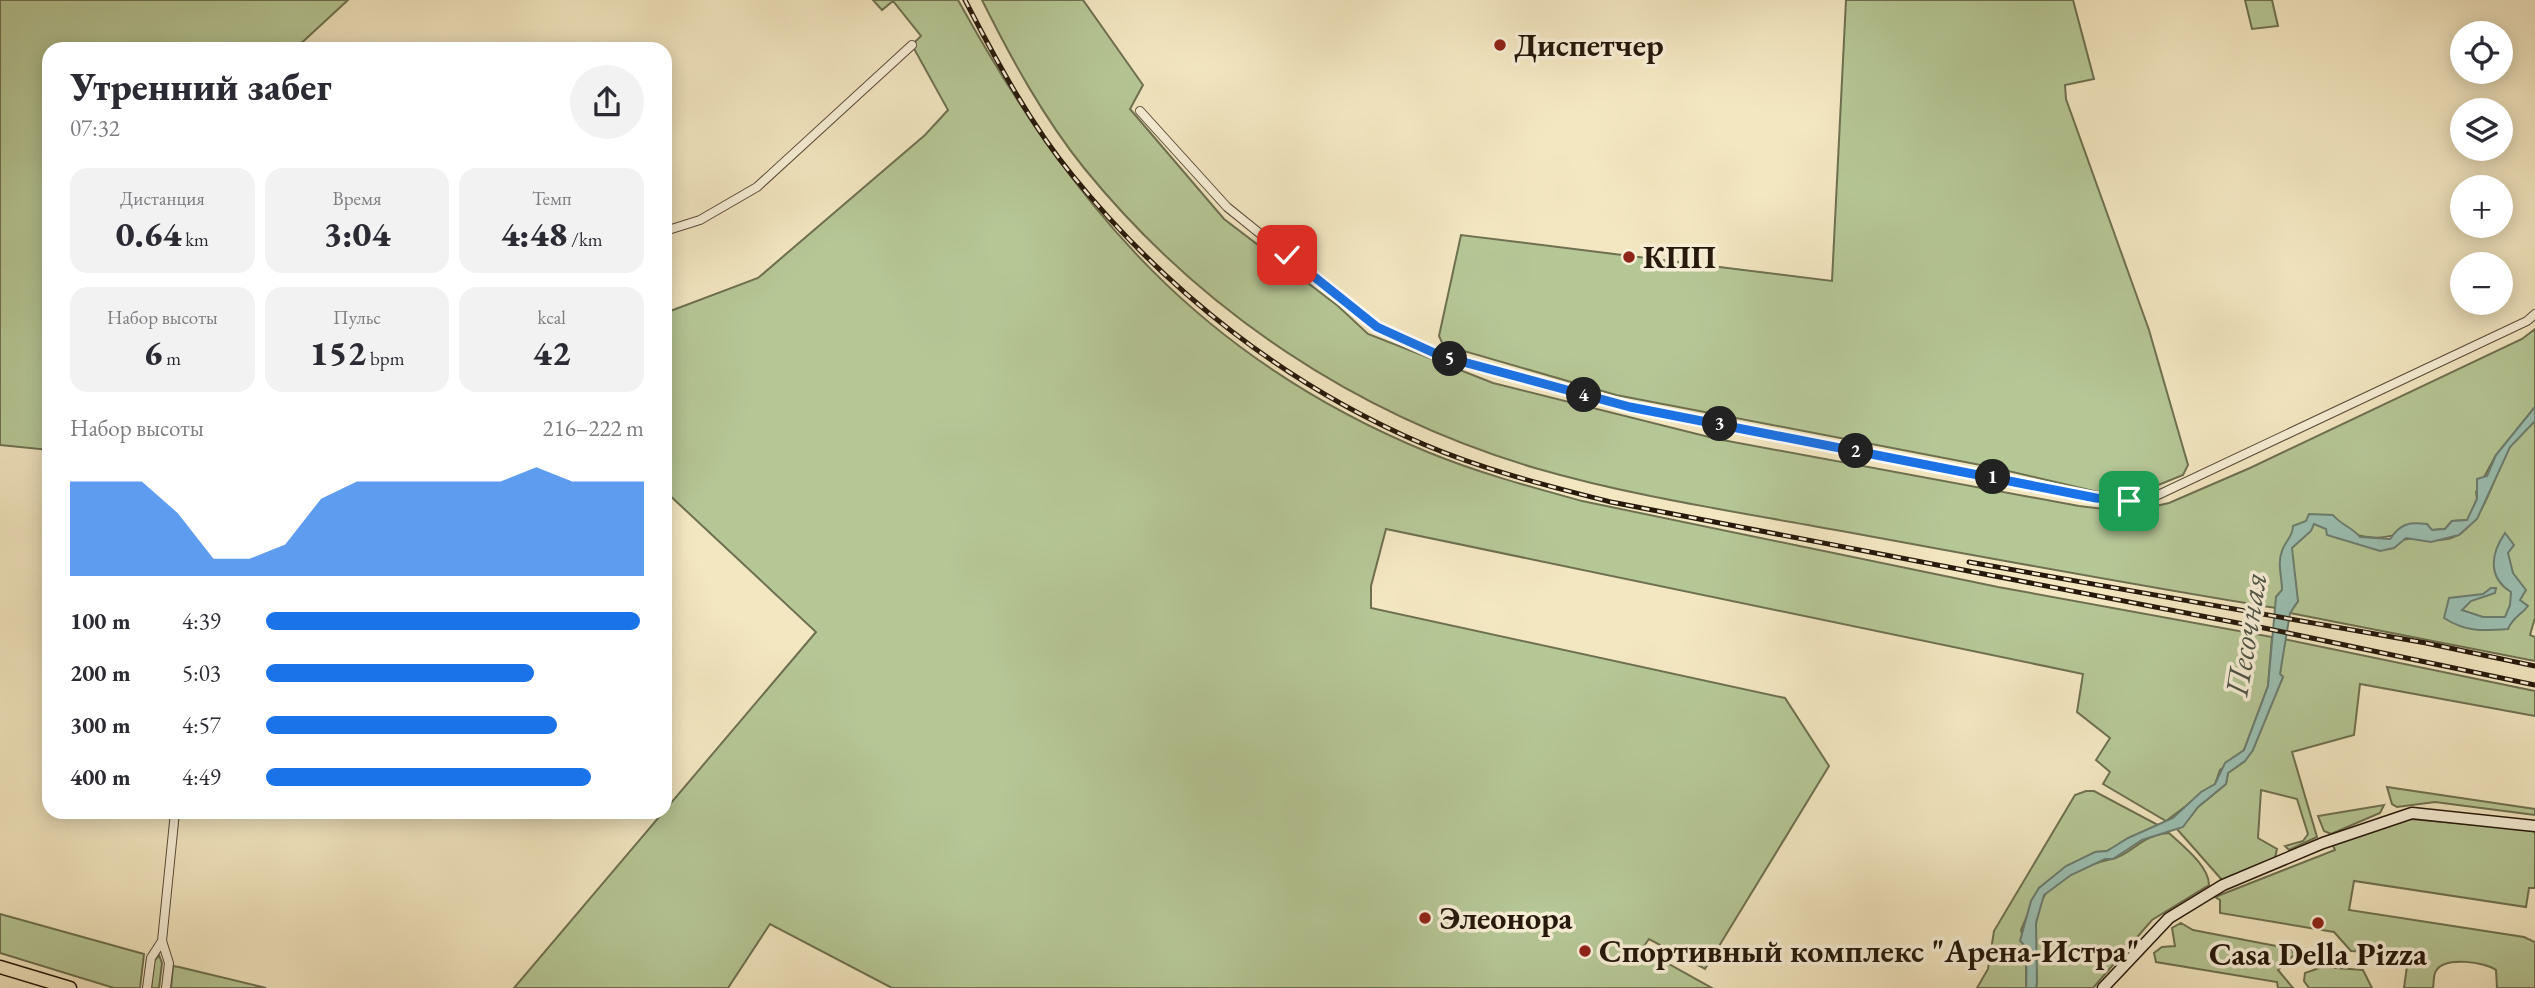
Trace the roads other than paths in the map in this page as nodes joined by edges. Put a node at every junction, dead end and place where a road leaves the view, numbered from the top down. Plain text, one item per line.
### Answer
1 (912, 45) dead end
2 (1140, 111) dead end
3 (672, 229) edge
4 (2535, 314) edge
5 (174, 819) edge
6 (2535, 826) edge
7 (162, 941) junction
8 (0, 967) edge
9 (69, 988) edge
10 (147, 988) edge
11 (166, 988) edge
12 (2103, 988) edge

1 - 3 street
2 - 4 street
5 - 7 street
6 - 12 street
7 - 10 street
7 - 11 street
8 - 9 main road

